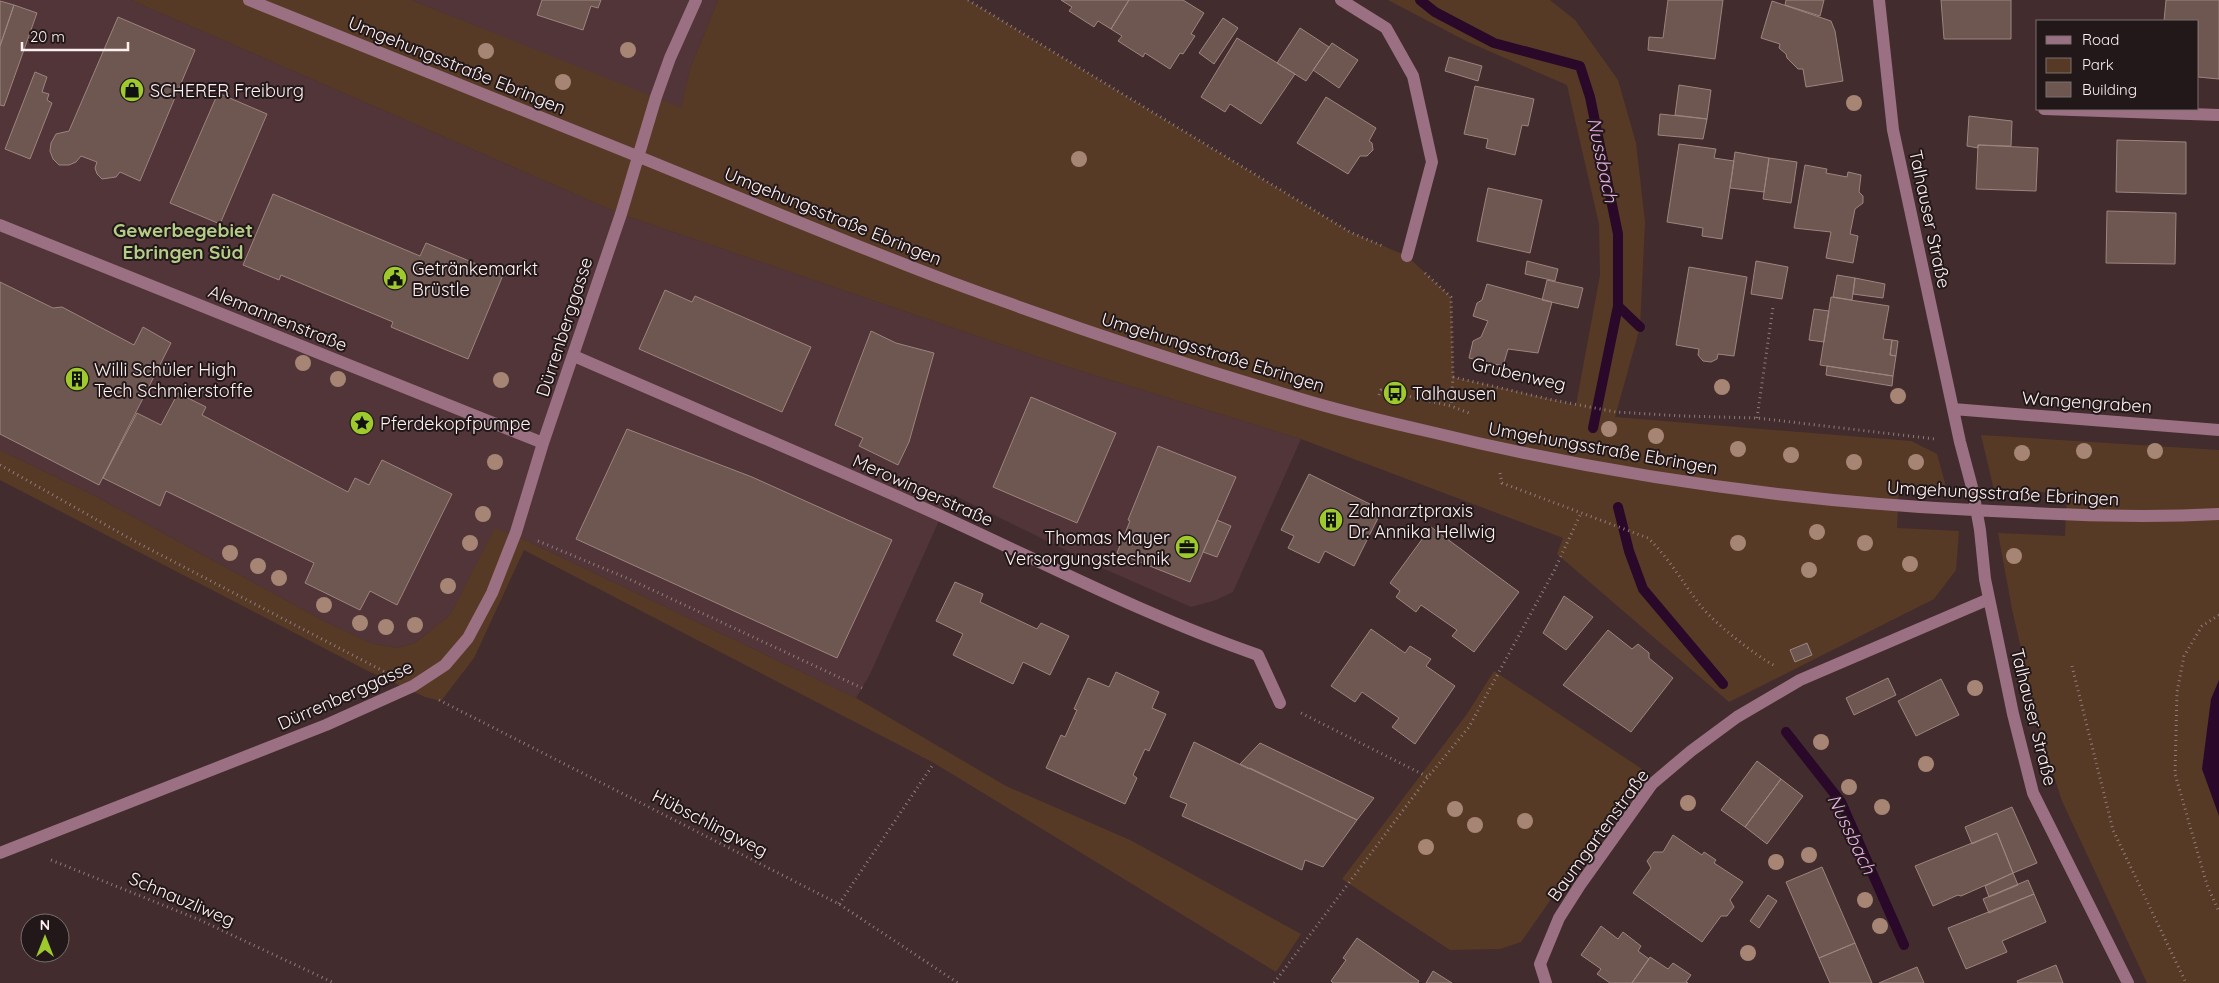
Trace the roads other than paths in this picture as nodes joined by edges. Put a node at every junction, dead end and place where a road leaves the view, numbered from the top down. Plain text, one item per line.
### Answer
1 (249, 0) edge
2 (696, 0) edge
3 (1342, 0) edge
4 (1879, 0) edge
5 (2073, 110) edge
6 (2219, 115) edge
7 (638, 156) junction
8 (0, 225) edge
9 (1407, 256) road end
10 (574, 356) junction
11 (1953, 409) junction
12 (2219, 430) edge
13 (543, 443) junction
14 (2219, 514) edge
15 (1989, 599) junction
16 (1280, 703) road end
17 (0, 853) edge
18 (1546, 983) edge
19 (2128, 983) edge

1 - 7 street, Umgehungsstraße Ebringen
2 - 7 street, Dürrenberggasse
3 - 9 street
4 - 11 street, Talhauser Straße
5 - 6 street
7 - 10 street, Dürrenberggasse
7 - 14 street, Umgehungsstraße Ebringen
8 - 13 street, Alemannenstraße
10 - 13 street, Dürrenberggasse
10 - 16 street, Merowingerstraße
11 - 12 street, Wangengraben
11 - 15 street, Talhauser Straße
13 - 17 street, Dürrenberggasse
15 - 18 street, Baumgartenstraße
15 - 19 street, Talhauser Straße

